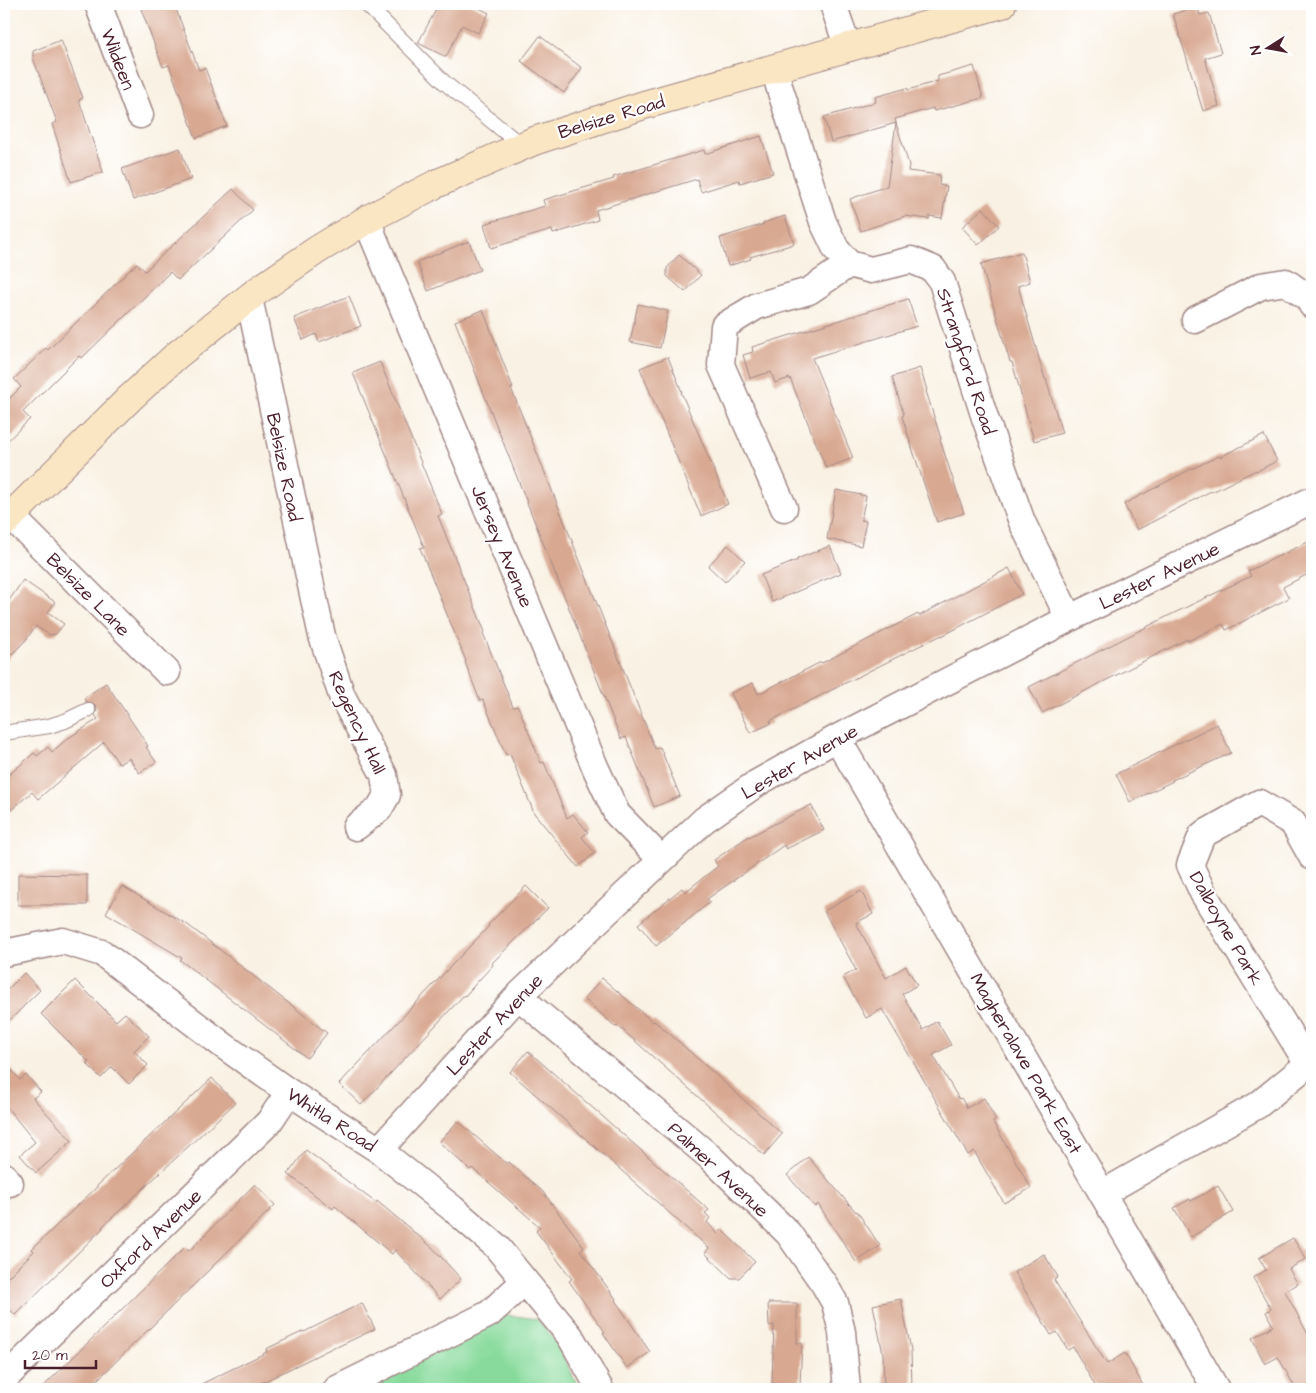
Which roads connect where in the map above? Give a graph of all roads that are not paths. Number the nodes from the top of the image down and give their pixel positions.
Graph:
1 (98, 4) edge
2 (366, 4) edge
3 (833, 4) edge
4 (1002, 4) edge
5 (848, 48) junction
6 (775, 68) junction
7 (140, 115) dead end
8 (522, 146) junction
9 (368, 219) junction
10 (850, 264) junction
11 (249, 298) junction
12 (1312, 305) edge
13 (1195, 320) dead end
14 (1312, 500) edge
15 (784, 508) dead end
16 (7, 520) edge
17 (1070, 618) junction
18 (322, 636) joint
19 (167, 672) dead end
20 (88, 710) dead end
21 (4, 733) edge
22 (837, 738) junction
23 (356, 827) dead end
24 (1312, 857) edge
25 (661, 859) junction
26 (4, 953) edge
27 (518, 996) junction
28 (1310, 1062) edge
29 (289, 1092) junction
30 (379, 1150) junction
31 (1103, 1193) junction
32 (525, 1281) junction
33 (4, 1378) edge
34 (337, 1389) edge
35 (600, 1389) edge
36 (847, 1389) edge
37 (1216, 1389) edge

1 - 7 street, Wildeen
2 - 8 lane
3 - 5 street
4 - 5 street, Belsize Road
5 - 6 street, Belsize Road
6 - 8 street, Belsize Road
6 - 10 street
8 - 9 street, Belsize Road
9 - 11 street, Belsize Road
9 - 25 street, Jersey Avenue
10 - 15 street
10 - 17 street, Strangford Road
11 - 16 street, Belsize Road
11 - 18 street, Belsize Road
12 - 13 street
14 - 17 street, Lester Avenue
16 - 19 street, Belsize Lane
17 - 22 street, Lester Avenue
18 - 23 street, Regency Hall
20 - 21 lane
22 - 25 street, Lester Avenue
22 - 31 street, Magheralave Park East
24 - 28 street, Dalboyne Park
25 - 27 street, Lester Avenue
26 - 29 street, Whitla Road
27 - 30 street, Lester Avenue
27 - 36 street, Palmer Avenue
28 - 31 street, Dalboyne Park
29 - 30 street, Whitla Road
29 - 33 street, Oxford Avenue
30 - 32 street, Whitla Road
31 - 37 street, Magheralave Park East
32 - 34 street
32 - 35 street, Whitla Road

